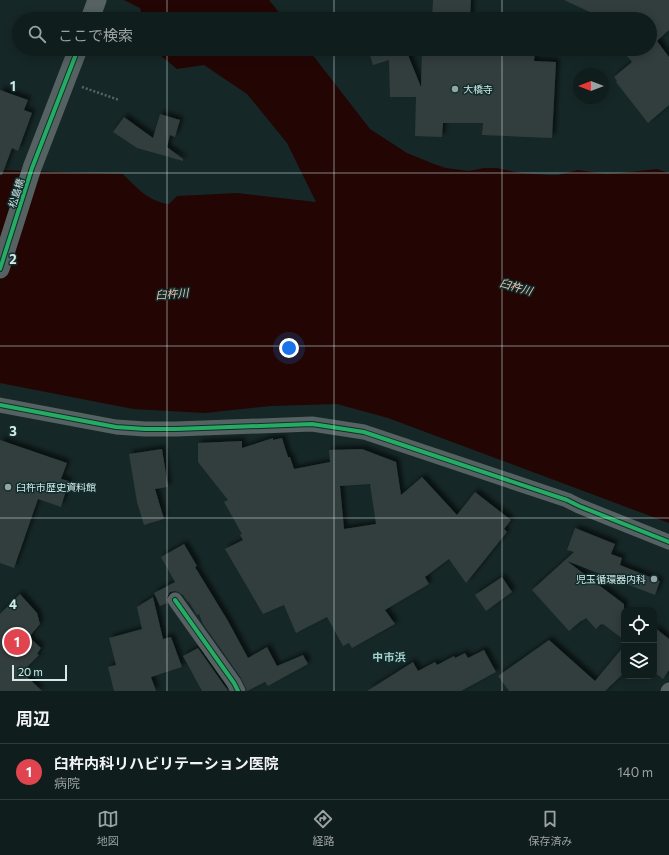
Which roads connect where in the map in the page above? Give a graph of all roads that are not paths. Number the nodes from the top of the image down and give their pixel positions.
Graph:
1 (75, 56) edge
2 (0, 269) edge
3 (0, 405) edge
4 (669, 542) edge
5 (175, 600) dead end
6 (238, 691) edge

1 - 2 street, 松島橋
3 - 4 street
5 - 6 street

